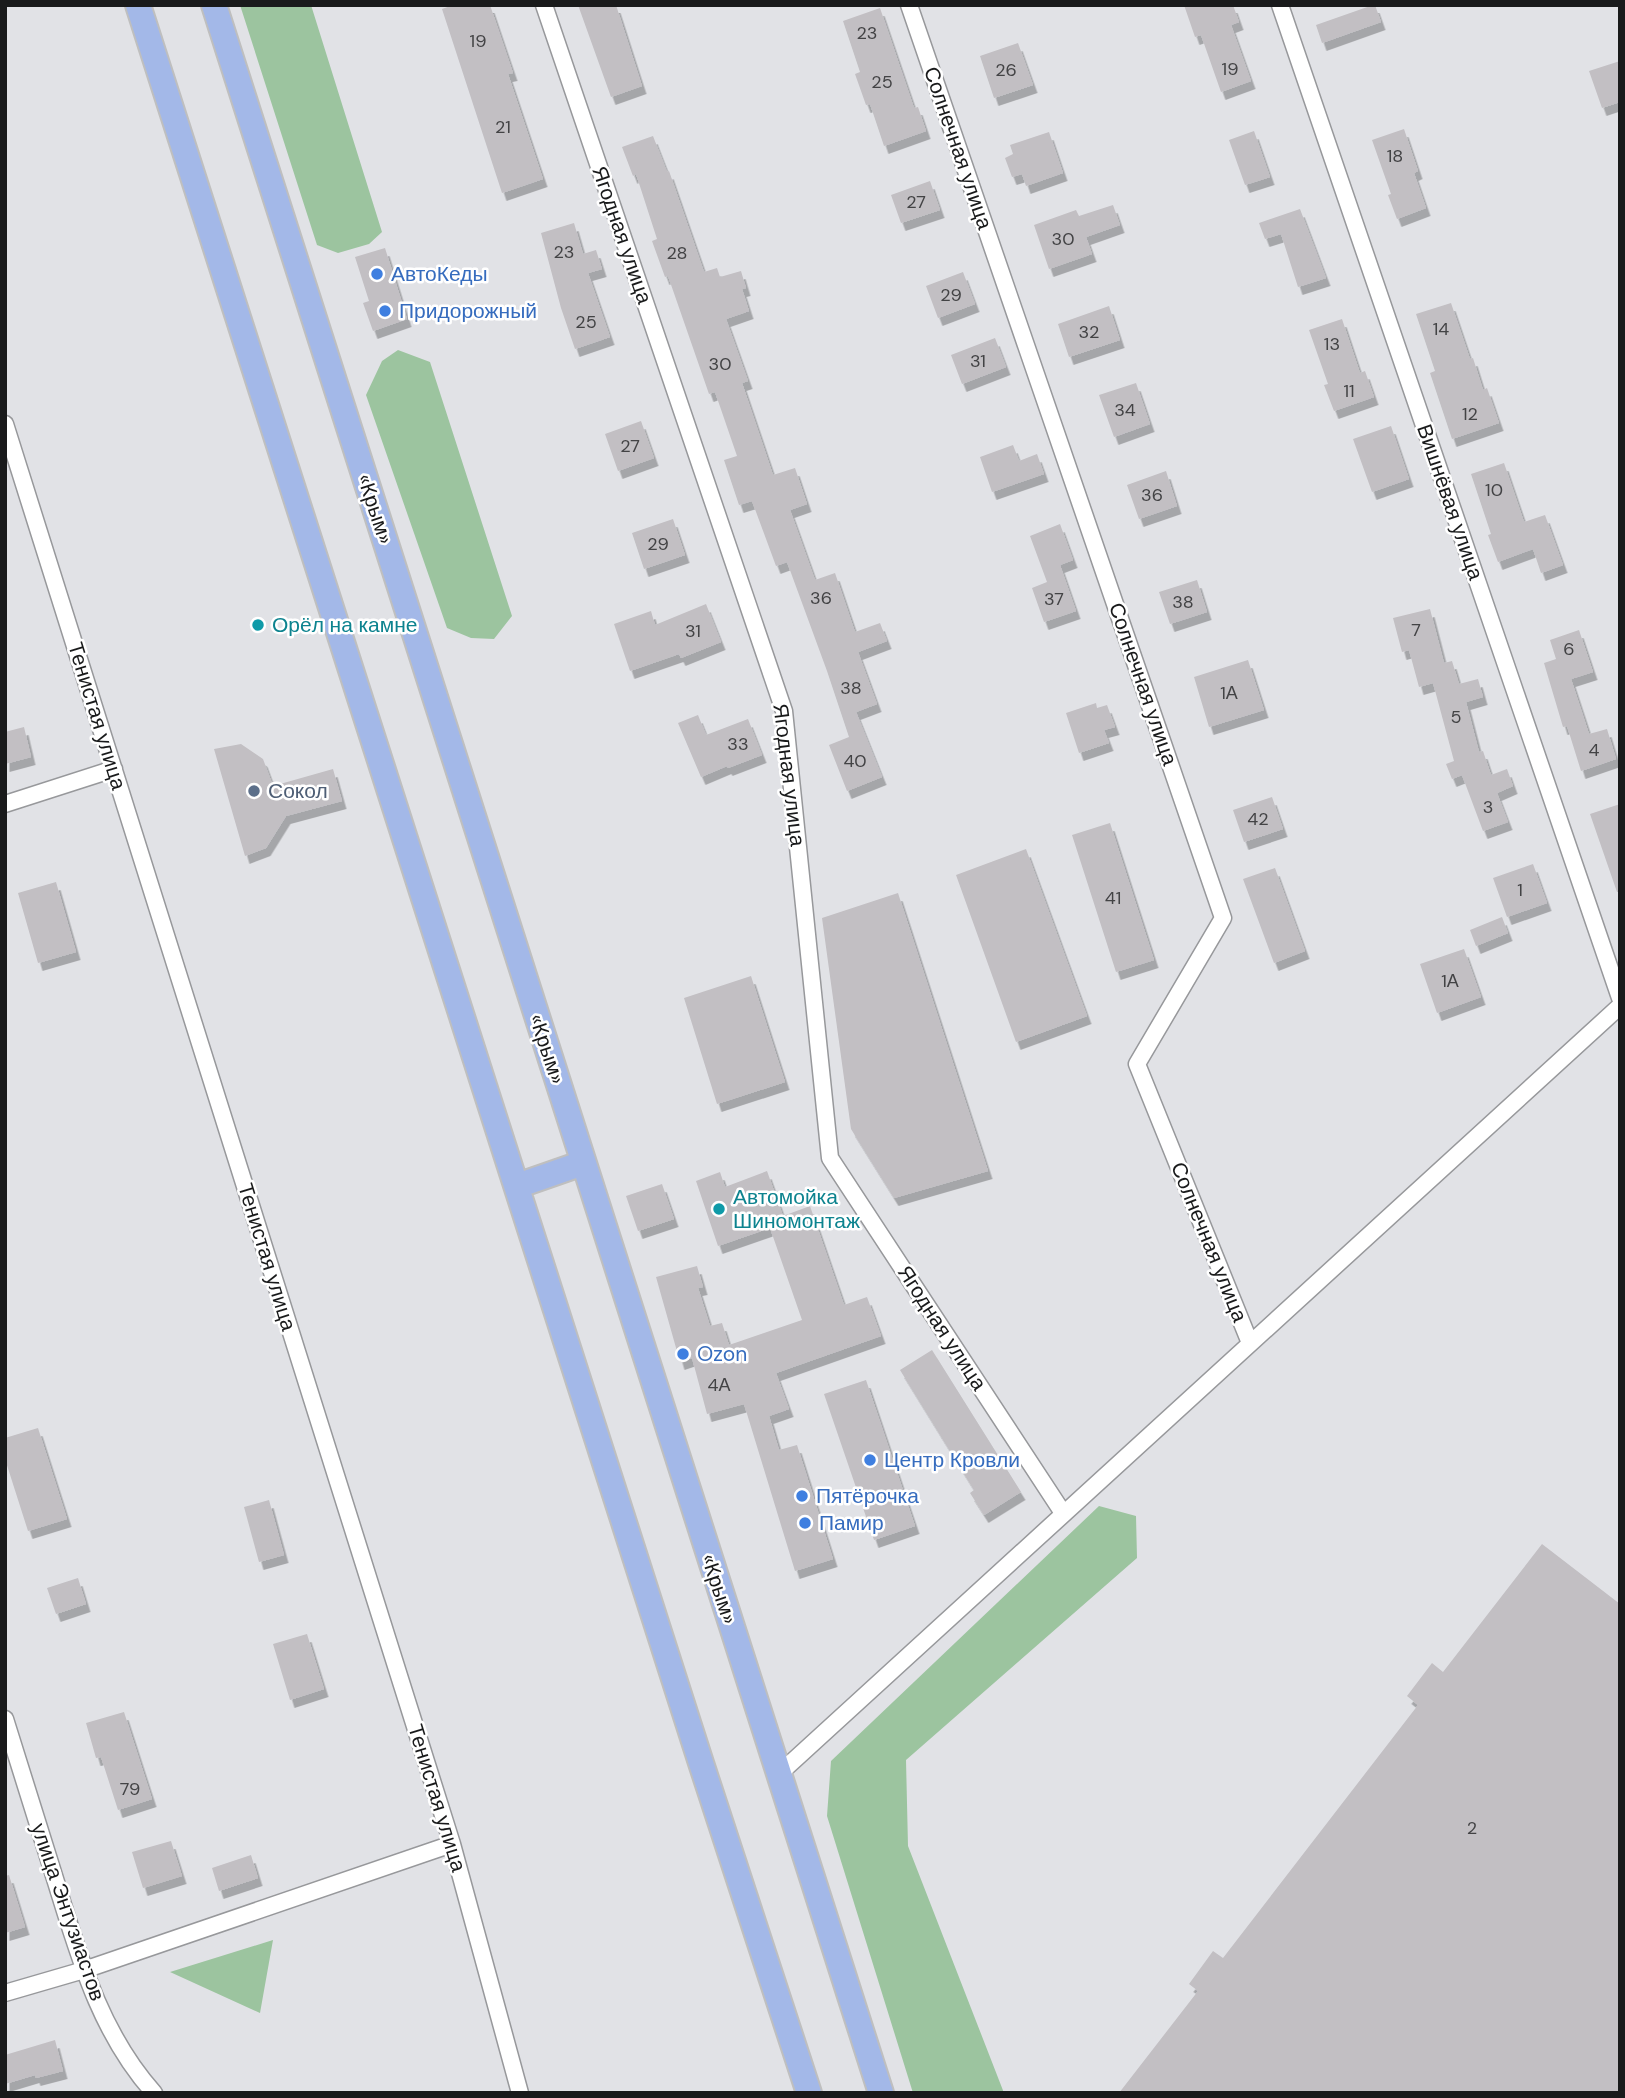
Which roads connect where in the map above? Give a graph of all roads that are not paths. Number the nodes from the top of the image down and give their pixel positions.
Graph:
1 (138, 5) edge
2 (214, 5) edge
3 (544, 5) edge
4 (909, 5) edge
5 (1280, 5) edge
6 (5, 424) edge
7 (114, 769) junction
8 (5, 804) edge
9 (1620, 998) edge
10 (1620, 1006) edge
11 (583, 1163) junction
12 (517, 1186) junction
13 (1250, 1343) junction
14 (1063, 1513) junction
15 (5, 1719) edge
16 (780, 1773) junction
17 (452, 1844) junction
18 (84, 1970) junction
19 (5, 1993) edge
20 (154, 2093) edge
21 (520, 2093) edge
22 (809, 2093) edge
23 (881, 2093) edge

1 - 12 main road
2 - 11 main road, «Крым»
3 - 14 street, Ягодная улица
4 - 13 street, Солнечная улица
5 - 9 street, Вишнёвая улица
6 - 7 street, Тенистая улица
7 - 8 street
7 - 17 street, Тенистая улица
10 - 13 street
11 - 12 main road
11 - 16 main road, «Крым»
12 - 22 main road
13 - 14 street
14 - 16 street
15 - 18 street, улица Энтузиастов
16 - 23 main road, «Крым»
17 - 18 street
17 - 21 street, Тенистая улица
18 - 19 street
18 - 20 street, улица Энтузиастов

